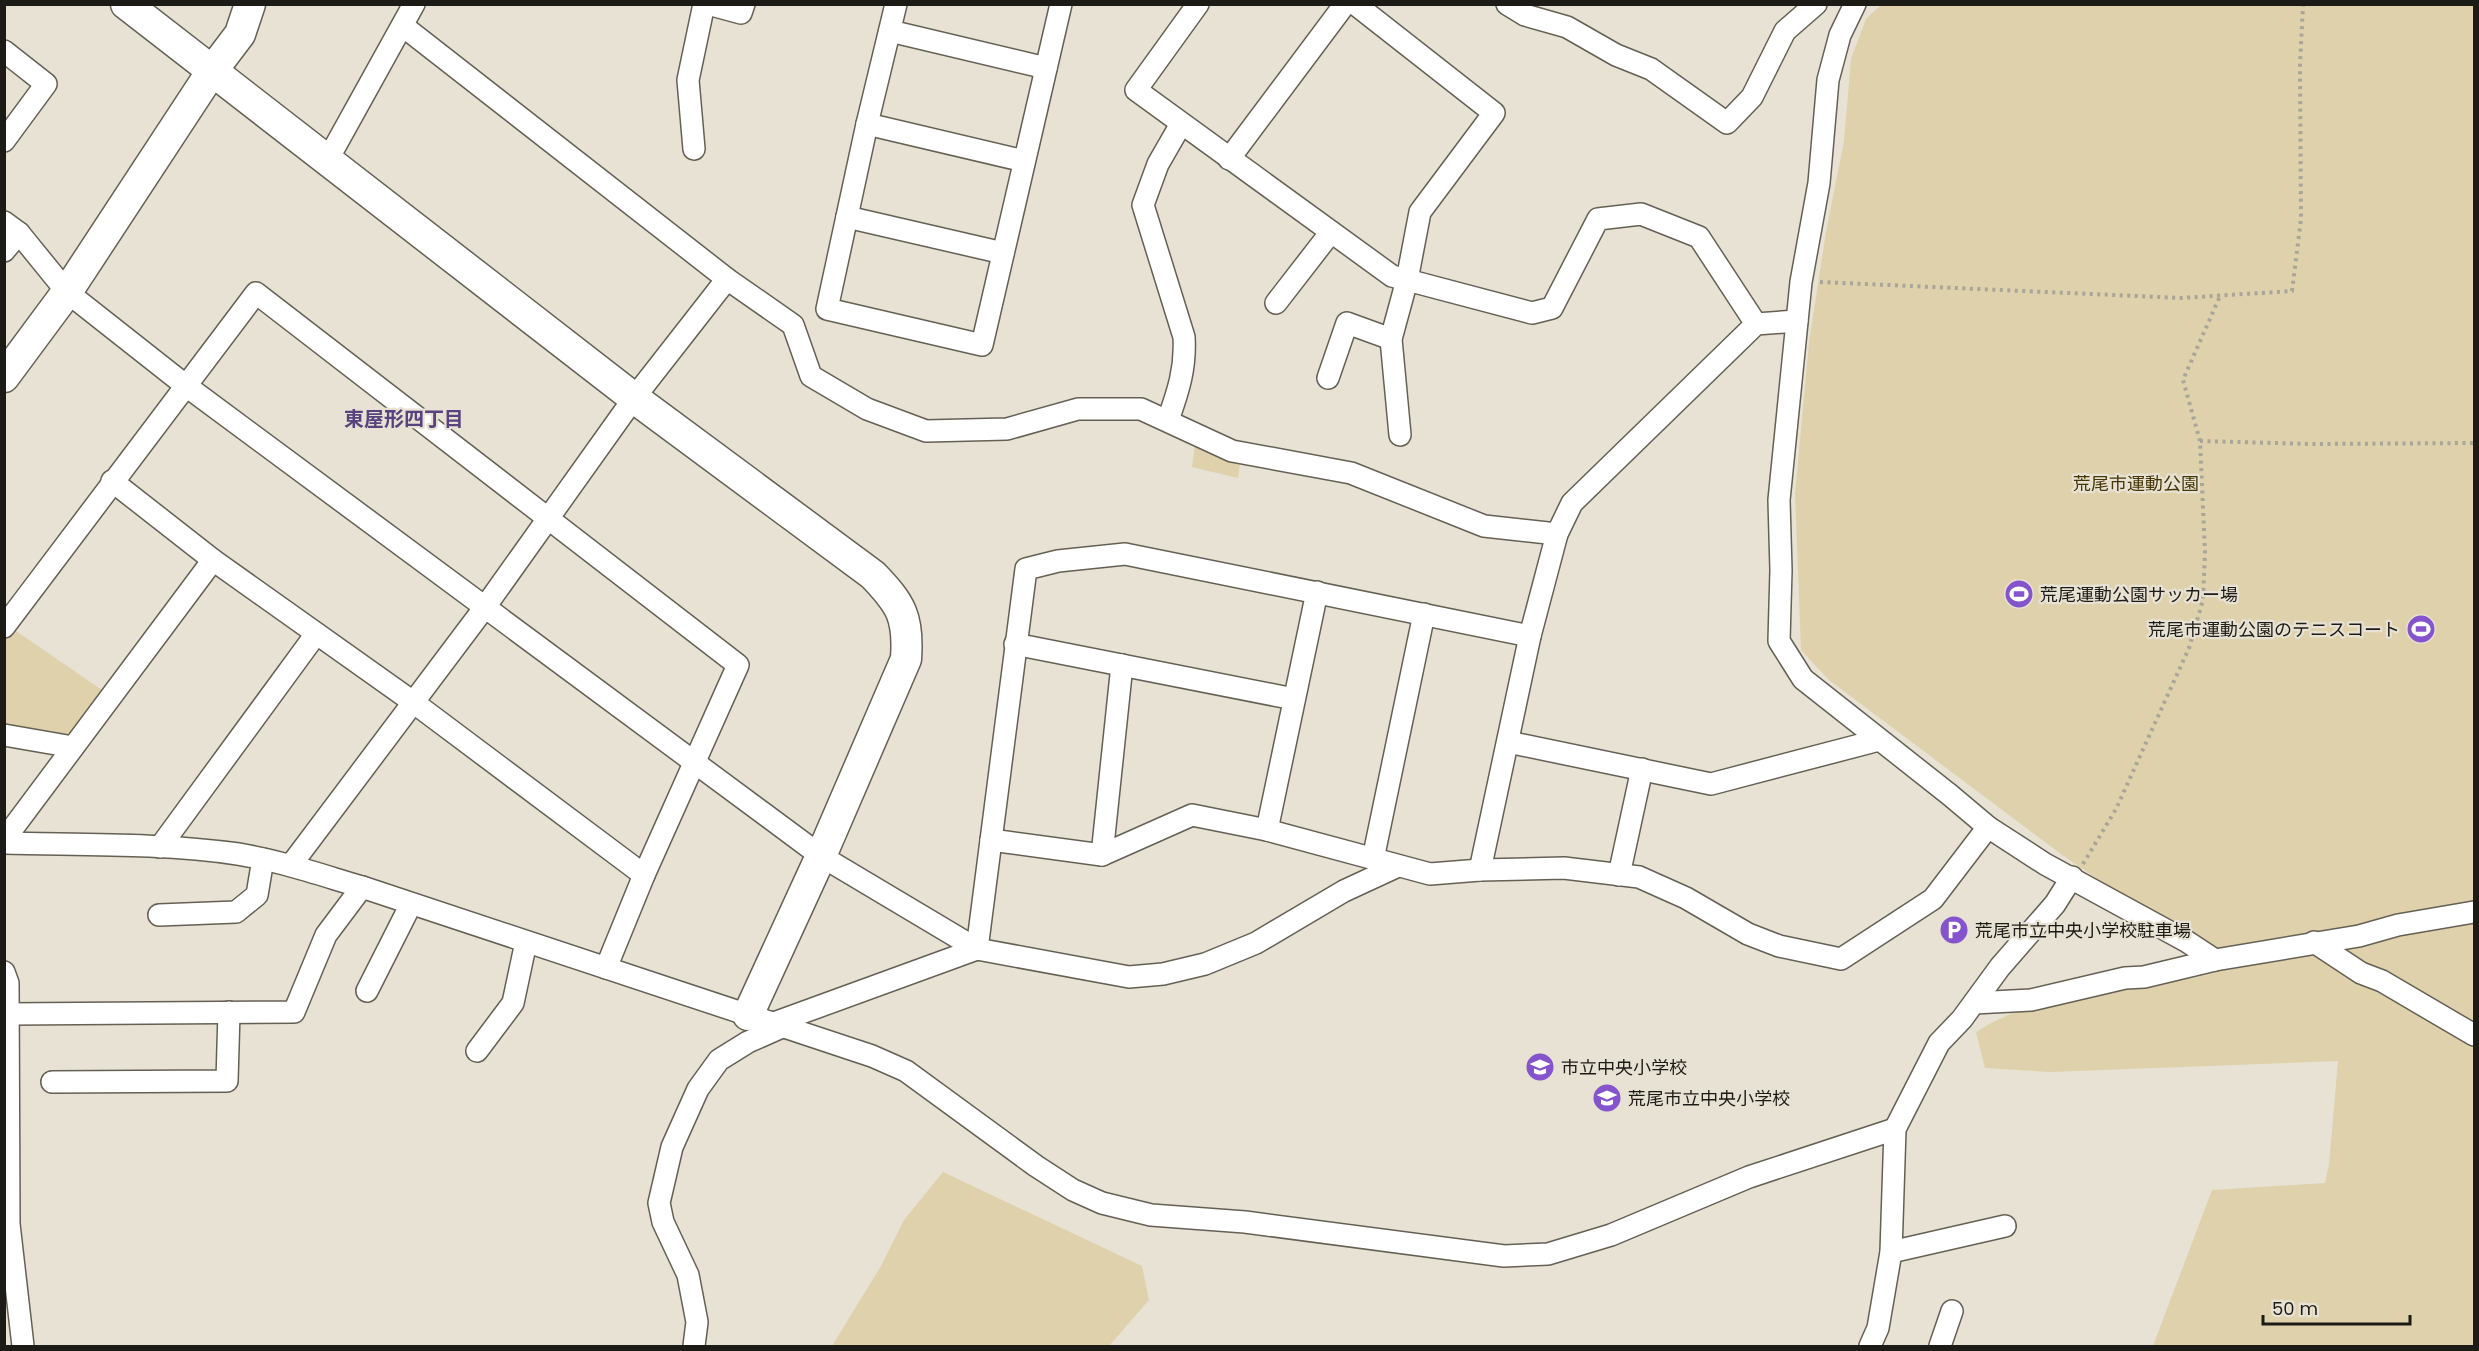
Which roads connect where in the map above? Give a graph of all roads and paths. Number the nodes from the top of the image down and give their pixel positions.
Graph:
1 (126, 4) edge
2 (250, 4) edge
3 (414, 4) edge
4 (706, 4) edge
5 (744, 4) edge
6 (896, 4) edge
7 (1061, 4) edge
8 (1345, 4) edge
9 (1355, 4) edge
10 (1507, 4) edge
11 (1816, 4) edge
12 (1855, 4) edge
13 (2303, 4) edge
14 (1192, 6) edge
15 (403, 26) junction
16 (890, 31) junction
17 (4, 51) edge
18 (1046, 68) junction
19 (212, 71) junction
20 (867, 124) junction
21 (1180, 124) junction
22 (4, 141) edge
23 (694, 149) dead end
24 (1229, 159) junction
25 (327, 161) junction
26 (1024, 161) junction
27 (847, 217) junction
28 (12, 227) edge
29 (1331, 232) junction
30 (4, 251) edge
31 (1003, 253) junction
32 (1817, 274) dead end
33 (727, 279) junction
34 (1407, 280) junction
35 (67, 292) junction
36 (2220, 296) junction
37 (1276, 303) dead end
38 (1797, 321) junction
39 (1756, 324) junction
40 (1391, 339) junction
41 (4, 377) edge
42 (1328, 378) dead end
43 (185, 385) junction
44 (634, 398) junction
45 (1168, 420) junction
46 (1400, 435) dead end
47 (2200, 441) junction
48 (2475, 443) edge
49 (112, 481) junction
50 (549, 518) junction
51 (1557, 534) junction
52 (213, 560) junction
53 (1317, 592) junction
54 (485, 607) junction
55 (1424, 614) junction
56 (4, 627) edge
57 (316, 634) junction
58 (1530, 636) junction
59 (1015, 644) junction
60 (1122, 665) junction
61 (1294, 699) junction
62 (413, 702) junction
63 (4, 735) edge
64 (1879, 740) junction
65 (1508, 742) junction
66 (73, 747) junction
67 (695, 764) junction
68 (1642, 769) junction
69 (1988, 827) junction
70 (1267, 830) junction
71 (991, 840) junction
72 (4, 841) edge
73 (160, 846) junction
74 (1101, 855) junction
75 (821, 856) junction
76 (1373, 859) junction
77 (263, 860) junction
78 (291, 865) junction
79 (1398, 866) junction
80 (1480, 870) junction
81 (644, 875) junction
82 (1619, 875) junction
83 (2072, 877) junction
84 (362, 887) junction
85 (411, 904) junction
86 (2475, 912) edge
87 (159, 915) dead end
88 (526, 942) junction
89 (2314, 942) junction
90 (977, 949) junction
91 (2215, 960) junction
92 (606, 968) junction
93 (4, 972) edge
94 (367, 991) dead end
95 (1974, 1003) junction
96 (229, 1012) junction
97 (8, 1014) junction
98 (767, 1022) junction
99 (2475, 1035) edge
100 (477, 1051) dead end
101 (52, 1082) dead end
102 (1894, 1129) junction
103 (7, 1150) edge
104 (2005, 1226) dead end
105 (1890, 1252) junction
106 (1952, 1311) dead end
107 (23, 1347) edge
108 (694, 1347) edge
109 (1870, 1347) edge
110 (1940, 1347) edge

1 - 19 street
2 - 19 street
3 - 15 street
4 - 5 street
4 - 23 street
6 - 16 street
7 - 18 street
8 - 24 street
9 - 34 street
10 - 11 street
12 - 38 street
13 - 36 path
14 - 21 street
15 - 25 street
15 - 33 street
16 - 18 street
16 - 20 street
17 - 22 street
18 - 26 street
19 - 25 street
19 - 35 street
20 - 26 street
20 - 27 street
21 - 24 street
21 - 45 street
24 - 29 street
25 - 44 street
26 - 31 street
27 - 31 street
27 - 31 street
28 - 30 street
28 - 35 street
29 - 34 street
29 - 37 street
32 - 36 path
33 - 44 street
33 - 45 street
34 - 39 street
34 - 40 street
35 - 41 street
35 - 43 street
36 - 47 path
38 - 39 street
38 - 64 street
39 - 51 street
40 - 42 street
40 - 46 street
43 - 49 street
43 - 50 street
43 - 54 street
44 - 50 street
44 - 75 street
45 - 51 street
47 - 48 path
47 - 83 path
49 - 52 street
49 - 56 street
50 - 54 street
50 - 67 street
51 - 58 street
52 - 57 street
52 - 66 street
53 - 55 street
53 - 59 street
53 - 61 street
54 - 62 street
54 - 67 street
55 - 58 street
55 - 76 street
57 - 62 street
57 - 73 street
58 - 65 street
59 - 60 street
59 - 71 street
60 - 61 street
60 - 74 street
61 - 70 street
62 - 78 street
62 - 81 street
63 - 66 street
64 - 68 street
64 - 69 street
65 - 68 street
65 - 80 street
66 - 72 street
67 - 75 street
67 - 81 street
68 - 82 street
69 - 82 street
69 - 83 street
70 - 74 street
70 - 76 street
71 - 74 street
71 - 90 street
72 - 73 street
73 - 77 street
75 - 90 street
75 - 98 street
76 - 79 street
77 - 78 street
77 - 87 street
78 - 84 street
79 - 80 street
79 - 90 street
80 - 82 street
81 - 92 street
83 - 91 street
83 - 95 street
84 - 85 street
84 - 96 street
85 - 88 street
85 - 94 street
86 - 89 street
88 - 92 street
88 - 100 street
89 - 91 street
89 - 99 street
90 - 98 street
91 - 95 street
92 - 98 street
93 - 97 street
95 - 102 street
96 - 97 street
96 - 101 street
97 - 103 street
98 - 102 street
98 - 108 street
102 - 105 street
103 - 107 street
104 - 105 street
105 - 109 street
106 - 110 street

